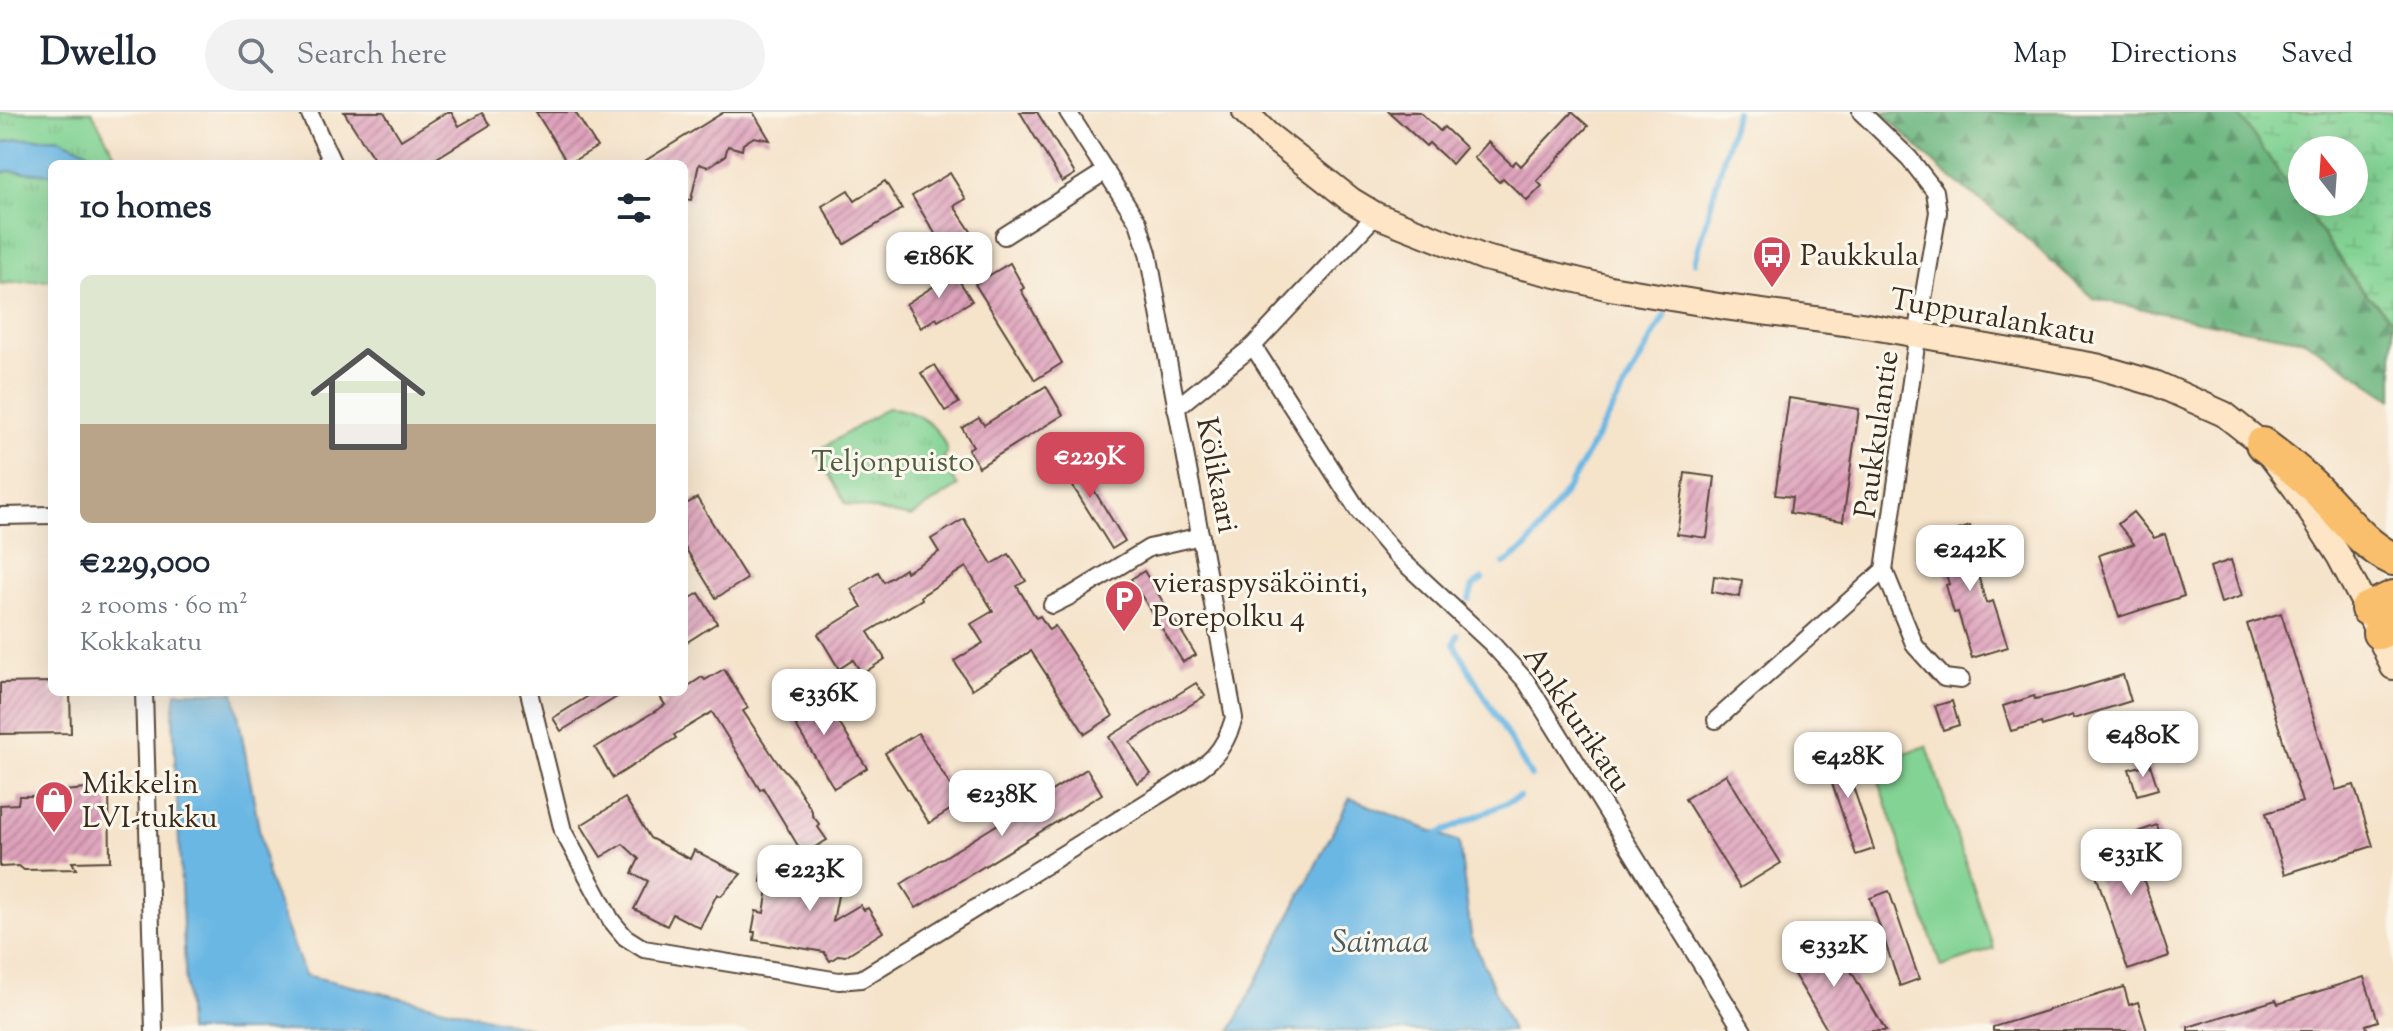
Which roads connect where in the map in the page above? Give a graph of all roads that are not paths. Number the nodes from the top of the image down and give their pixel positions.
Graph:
1 (309, 112) edge
2 (1068, 112) edge
3 (1245, 112) edge
4 (1861, 112) edge
5 (331, 160) edge
6 (1106, 171) junction
7 (1376, 215) junction
8 (1004, 236) dead end
9 (1918, 335) junction
10 (1253, 346) junction
11 (1176, 408) junction
12 (2262, 444) junction
13 (48, 515) edge
14 (0, 516) edge
15 (1201, 536) junction
16 (2393, 559) edge
17 (1884, 570) junction
18 (1052, 605) dead end
19 (2383, 616) edge
20 (2393, 667) edge
21 (1961, 680) dead end
22 (144, 696) edge
23 (530, 696) edge
24 (1716, 720) dead end
25 (154, 1031) edge
26 (1743, 1031) edge

1 - 5 street
2 - 6 street, Kölikaari
3 - 7 street, Tuppuralankatu
4 - 9 street, Paukkulantie
6 - 8 street
6 - 11 street, Kölikaari
7 - 9 street, Tuppuralankatu
7 - 10 street
9 - 12 street, Tuppuralankatu
9 - 17 street, Paukkulantie
10 - 11 street
10 - 26 street, Ankkurikatu
11 - 15 street, Kölikaari
12 - 16 highway
12 - 19 street, Tuppuralankatu
13 - 14 street
15 - 18 street
15 - 23 street, Kölikaari
17 - 21 street
17 - 24 street
19 - 20 street, Tuppuralankatu
22 - 25 street

